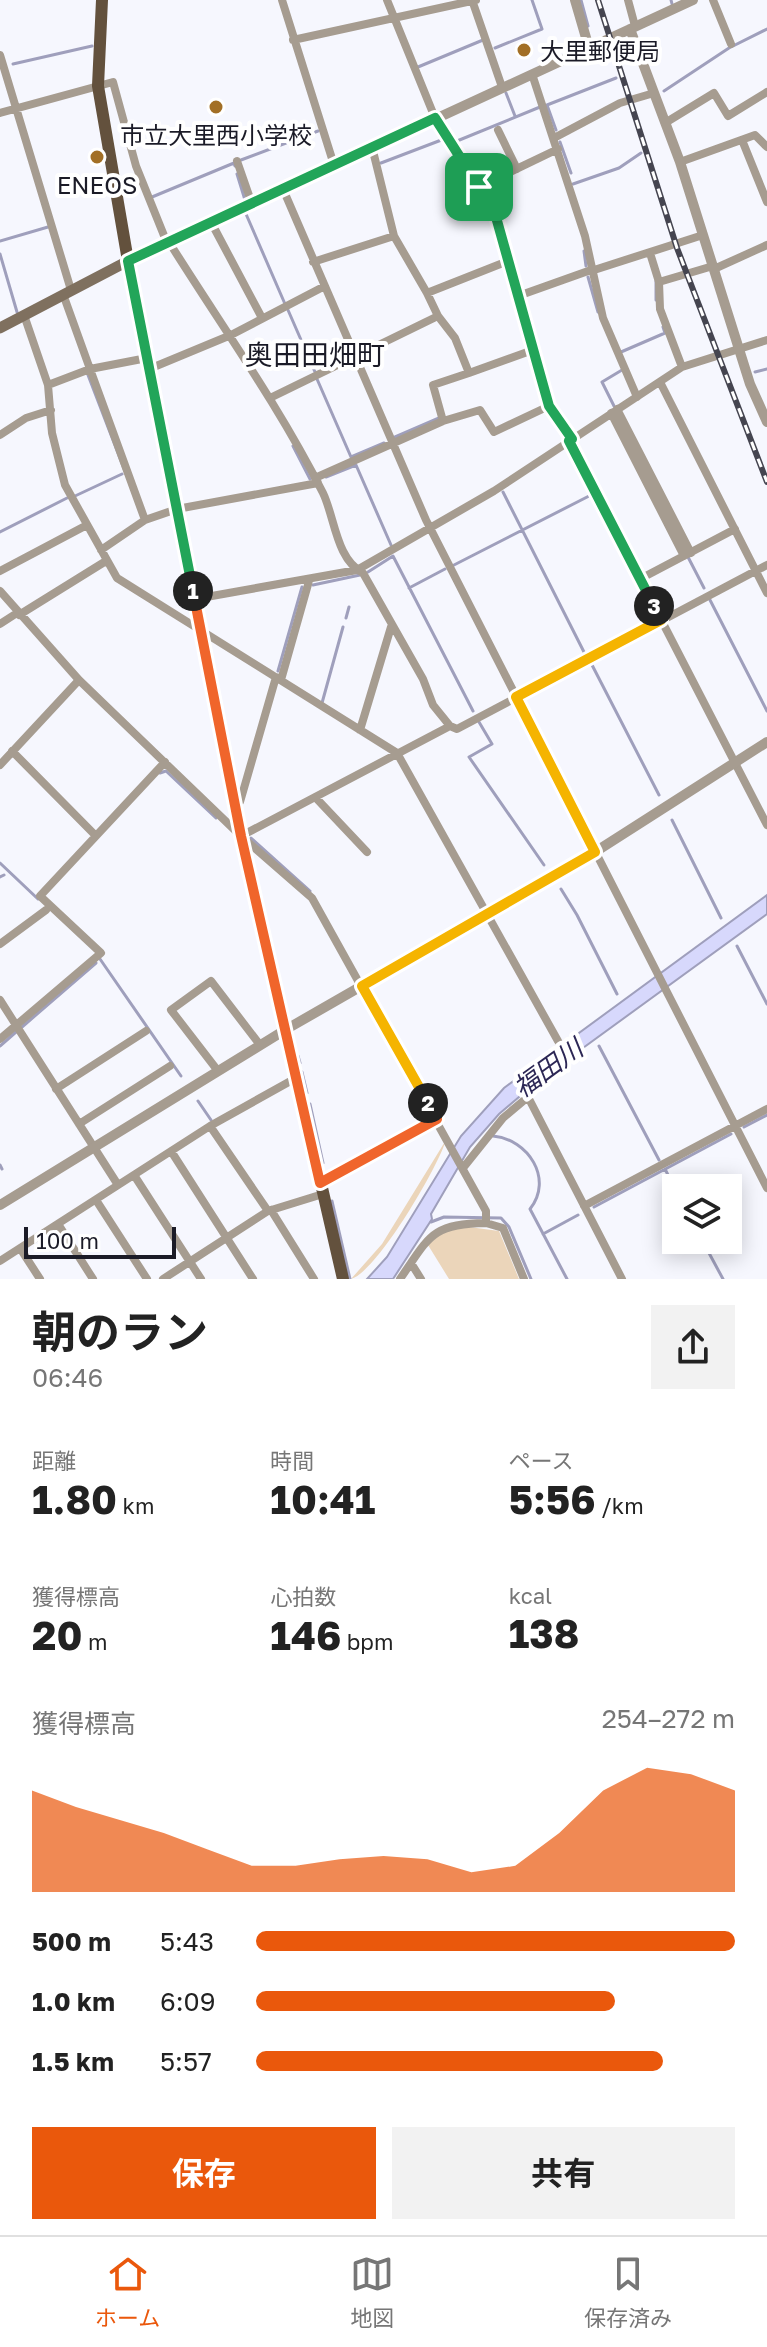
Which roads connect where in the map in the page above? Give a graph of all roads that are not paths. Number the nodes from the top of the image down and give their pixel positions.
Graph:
1 (102, 0) edge
2 (282, 0) edge
3 (387, 0) edge
4 (474, 0) edge
5 (575, 0) edge
6 (628, 0) edge
7 (693, 0) edge
8 (713, 0) edge
9 (393, 18) junction
10 (632, 28) junction
11 (293, 40) junction
12 (731, 44) dead end
13 (589, 48) junction
14 (0, 55) edge
15 (532, 74) junction
16 (98, 86) junction
17 (502, 87) junction
18 (767, 92) edge
19 (654, 93) junction
20 (16, 109) junction
21 (0, 113) edge
22 (435, 118) junction
23 (665, 123) junction
24 (498, 130) dead end
25 (554, 138) junction
26 (742, 140) junction
27 (372, 147) junction
28 (767, 147) edge
29 (558, 149) junction
30 (237, 161) dead end
31 (680, 162) junction
32 (334, 165) junction
33 (517, 169) junction
34 (479, 187) junction
35 (283, 189) junction
36 (767, 202) edge
37 (252, 204) junction
38 (211, 222) junction
39 (703, 235) junction
40 (394, 236) junction
41 (168, 242) junction
42 (767, 245) edge
43 (650, 253) junction
44 (128, 261) junction
45 (508, 261) junction
46 (313, 262) junction
47 (714, 267) junction
48 (591, 270) junction
49 (659, 282) junction
50 (323, 287) junction
51 (67, 292) junction
52 (427, 293) junction
53 (518, 296) junction
54 (24, 315) junction
55 (438, 316) junction
56 (262, 318) junction
57 (0, 328) edge
58 (231, 335) junction
59 (767, 340) edge
60 (738, 349) junction
61 (533, 350) junction
62 (355, 359) junction
63 (148, 364) junction
64 (682, 367) junction
65 (90, 369) junction
66 (469, 373) junction
67 (660, 382) junction
68 (48, 385) junction
69 (637, 397) junction
70 (270, 398) junction
71 (549, 406) junction
72 (51, 410) junction
73 (614, 411) junction
74 (443, 421) junction
75 (767, 422) edge
76 (0, 435) edge
77 (570, 440) junction
78 (392, 445) junction
79 (316, 481) junction
80 (177, 509) junction
81 (145, 520) junction
82 (87, 525) junction
83 (430, 529) junction
84 (735, 529) junction
85 (101, 550) junction
86 (687, 554) junction
87 (106, 561) junction
88 (767, 565) edge
89 (357, 570) junction
90 (0, 571) edge
91 (756, 571) junction
92 (640, 579) junction
93 (309, 581) junction
94 (0, 591) edge
95 (767, 593) edge
96 (195, 599) junction
97 (18, 614) junction
98 (661, 620) junction
99 (0, 624) edge
100 (391, 627) junction
101 (201, 631) junction
102 (278, 679) junction
103 (79, 680) junction
104 (516, 697) junction
105 (450, 726) junction
106 (360, 730) junction
107 (767, 742) edge
108 (12, 751) junction
109 (398, 756) junction
110 (165, 762) junction
111 (734, 762) junction
112 (0, 765) edge
113 (316, 798) junction
114 (234, 803) junction
115 (767, 825) edge
116 (96, 836) junction
117 (241, 836) junction
118 (367, 852) dead end
119 (595, 852) junction
120 (46, 910) dead end
121 (487, 914) junction
122 (0, 944) edge
123 (362, 986) junction
124 (0, 1000) edge
125 (16, 1026) junction
126 (285, 1030) junction
127 (146, 1031) dead end
128 (0, 1039) edge
129 (558, 1041) dead end
130 (260, 1045) junction
131 (170, 1066) dead end
132 (218, 1071) junction
133 (296, 1078) junction
134 (56, 1089) junction
135 (767, 1109) edge
136 (437, 1119) junction
137 (79, 1124) junction
138 (210, 1126) junction
139 (735, 1126) junction
140 (94, 1147) junction
141 (171, 1151) junction
142 (462, 1167) junction
143 (134, 1175) junction
144 (118, 1185) junction
145 (322, 1188) junction
146 (767, 1188) edge
147 (96, 1200) junction
148 (0, 1205) edge
149 (584, 1206) junction
150 (269, 1211) junction
151 (486, 1218) junction
152 (58, 1224) junction
153 (227, 1238) junction
154 (20, 1248) junction
155 (0, 1261) edge
156 (190, 1262) junction
157 (411, 1263) junction
158 (40, 1279) edge
159 (93, 1279) edge
160 (147, 1279) edge
161 (163, 1279) edge
162 (201, 1279) edge
163 (253, 1279) edge
164 (314, 1279) edge
165 (343, 1279) edge
166 (400, 1279) edge
167 (421, 1279) edge
168 (524, 1279) edge
169 (622, 1279) edge

1 - 16 main road
2 - 11 street
3 - 9 street
4 - 9 street
4 - 17 street
5 - 13 street
6 - 10 street
7 - 10 street
8 - 12 street
9 - 11 street
9 - 22 street
10 - 13 street
10 - 19 street
11 - 32 street
13 - 15 street
14 - 20 street
15 - 17 street
15 - 25 street
16 - 20 street
16 - 41 street
16 - 44 main road
17 - 22 street
18 - 23 street
19 - 23 street
19 - 25 street
20 - 21 street
20 - 51 street
22 - 27 street
22 - 34 street
23 - 31 street
24 - 33 street
25 - 29 street
26 - 28 street
26 - 31 street
26 - 36 street
27 - 32 street
27 - 40 street
29 - 33 street
29 - 48 street
30 - 37 street
31 - 39 street
32 - 35 street
33 - 34 street
34 - 45 street
35 - 37 street
35 - 46 street
37 - 38 street
38 - 41 street
38 - 56 street
39 - 43 street
39 - 47 street
40 - 46 street
40 - 52 street
41 - 44 street
41 - 58 street
42 - 47 street
43 - 48 street
43 - 49 street
44 - 51 main road
44 - 63 main road
45 - 52 street
45 - 53 street
46 - 50 street
47 - 49 street
47 - 60 street
48 - 53 street
48 - 69 street
49 - 64 street
50 - 56 street
50 - 62 street
51 - 54 main road
51 - 65 street
52 - 55 street
53 - 61 street
54 - 57 main road
54 - 68 street
55 - 62 street
55 - 66 street
56 - 58 street
58 - 63 street
58 - 70 street
59 - 60 street
60 - 64 street
60 - 75 street
61 - 66 street
61 - 71 street
62 - 70 street
62 - 78 street
63 - 65 street
63 - 80 main road
64 - 67 street
65 - 68 street
65 - 81 street
66 - 74 street
67 - 69 street
67 - 84 street
68 - 72 street
69 - 73 street
70 - 79 street
71 - 74 street
71 - 77 street
72 - 76 street
72 - 82 street
73 - 77 street
73 - 86 street
74 - 78 street
77 - 83 street
77 - 92 street
78 - 79 street
78 - 83 street
79 - 80 street
79 - 89 street
80 - 81 street
80 - 96 main road
81 - 85 street
82 - 85 street
82 - 90 street
83 - 89 street
83 - 104 street
84 - 86 street
84 - 91 street
85 - 87 street
86 - 92 street
87 - 97 street
87 - 101 street
88 - 91 street
89 - 93 street
89 - 100 street
91 - 95 street
91 - 98 street
92 - 98 street
93 - 96 street
93 - 102 street
94 - 97 street
96 - 101 main road
97 - 99 street
97 - 103 street
98 - 104 street
98 - 111 street
100 - 105 street
100 - 106 street
101 - 102 street
101 - 114 main road
102 - 106 street
102 - 114 street
103 - 108 street
103 - 110 street
104 - 105 street
104 - 119 street
105 - 109 street
106 - 109 street
107 - 111 street
108 - 112 street
108 - 116 street
109 - 113 street
109 - 121 street
110 - 116 street
110 - 117 street
111 - 115 street
111 - 119 street
113 - 117 street
113 - 118 street
114 - 117 main road
116 - 125 street
117 - 123 street
117 - 126 main road
119 - 121 street
119 - 139 street
120 - 122 street
121 - 123 street
121 - 129 street
123 - 126 street
123 - 136 street
124 - 125 street
125 - 128 street
125 - 134 street
126 - 130 street
126 - 133 main road
127 - 134 street
130 - 132 street
130 - 132 street
131 - 137 street
132 - 140 street
133 - 138 street
133 - 145 main road
134 - 137 street
135 - 139 street
136 - 142 street
136 - 145 street
137 - 140 street
138 - 141 street
138 - 150 street
139 - 146 street
139 - 149 street
140 - 144 street
140 - 148 street
141 - 143 street
141 - 153 street
142 - 149 street
142 - 151 street
143 - 144 street
143 - 156 street
144 - 147 street
145 - 150 street
145 - 165 main road
147 - 152 street
147 - 160 street
149 - 169 street
150 - 153 street
150 - 164 street
151 - 157 street
151 - 168 street
152 - 154 street
152 - 159 street
153 - 156 street
153 - 163 street
154 - 155 street
154 - 158 street
156 - 161 street
156 - 162 street
157 - 166 street
157 - 167 street

